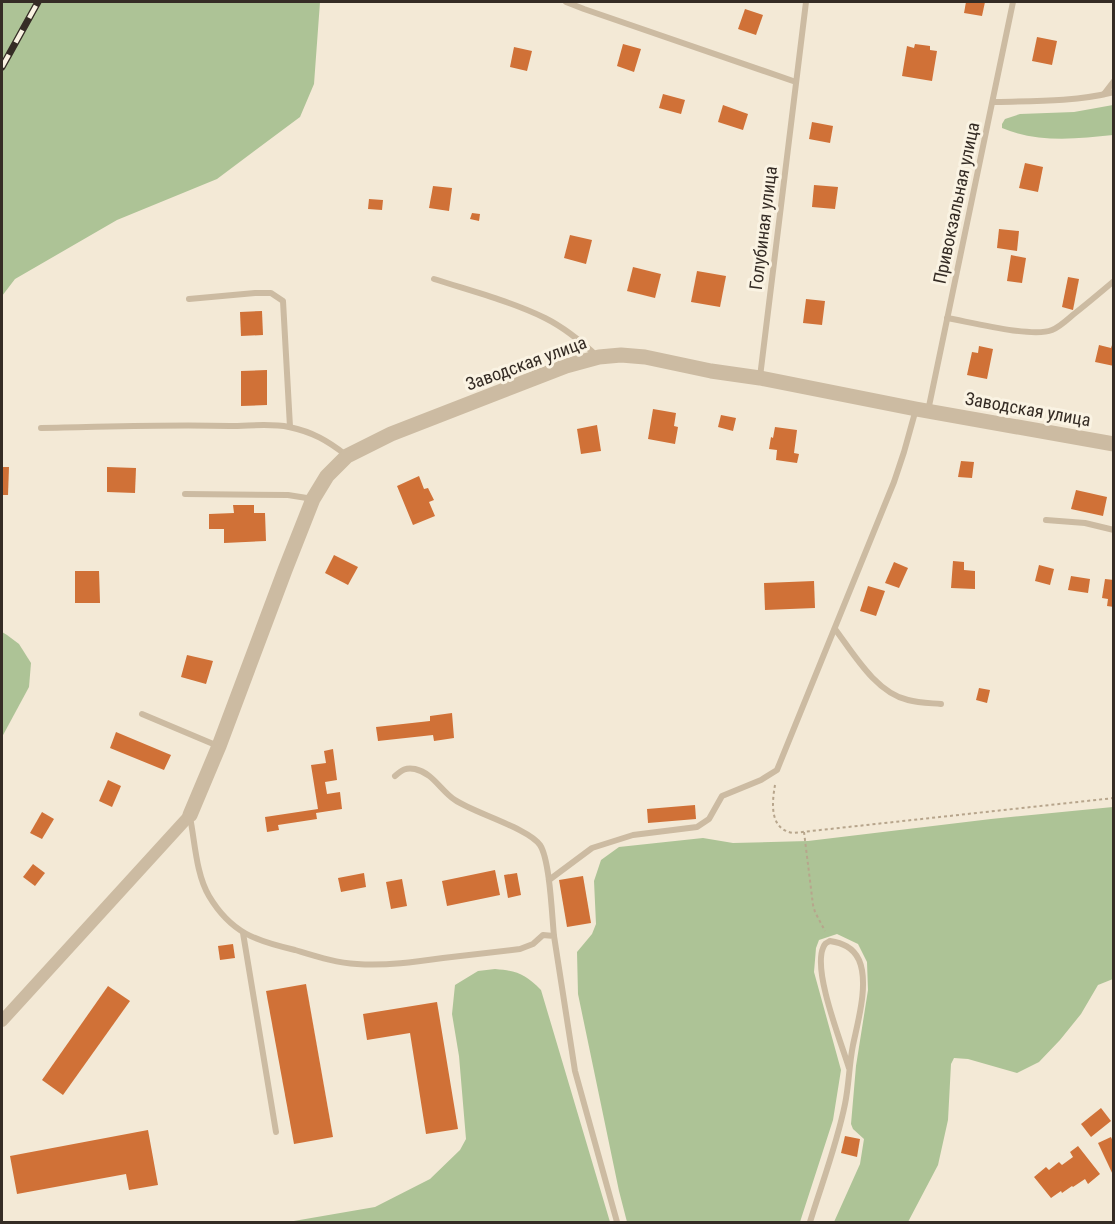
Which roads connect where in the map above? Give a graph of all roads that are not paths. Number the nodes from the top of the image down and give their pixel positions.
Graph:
1 (566, 2) edge
2 (806, 2) edge
3 (1013, 2) edge
4 (1113, 81) edge
5 (796, 82) junction
6 (1113, 92) edge
7 (1103, 95) junction
8 (993, 102) junction
9 (434, 279) dead end
10 (1113, 281) edge
11 (189, 299) dead end
12 (947, 318) junction
13 (599, 357) junction
14 (760, 378) junction
15 (922, 411) junction
16 (41, 428) dead end
17 (290, 428) junction
18 (1113, 444) edge
19 (347, 456) junction
20 (185, 494) dead end
21 (313, 499) junction
22 (1046, 520) dead end
23 (1113, 530) edge
24 (835, 629) junction
25 (941, 704) dead end
26 (142, 714) dead end
27 (219, 746) junction
28 (395, 776) dead end
29 (190, 815) junction
30 (549, 880) junction
31 (243, 933) junction
32 (554, 936) junction
33 (2, 1021) edge
34 (849, 1068) junction
35 (276, 1132) dead end
36 (616, 1222) edge
37 (810, 1222) edge

1 - 5 lane
2 - 5 lane, Голубиная улица
3 - 8 lane, Привокзальная улица
4 - 7 lane
5 - 14 lane, Голубиная улица
6 - 7 lane
7 - 8 lane
8 - 12 lane, Привокзальная улица
9 - 13 lane
10 - 12 lane
11 - 17 lane
12 - 15 lane, Привокзальная улица
13 - 14 street, Заводская улица
13 - 19 street, Заводская улица
14 - 15 street, Заводская улица
15 - 18 street, Заводская улица
15 - 24 lane, Привокзальная улица
16 - 17 lane
17 - 19 lane
19 - 21 street, Заводская улица
20 - 21 lane
21 - 27 street, Заводская улица
22 - 23 lane
24 - 25 lane
24 - 30 lane, Привокзальная улица
26 - 27 lane
27 - 29 street, Заводская улица
28 - 30 lane
29 - 31 lane
29 - 33 street
30 - 32 lane
31 - 32 lane
31 - 35 lane
32 - 36 lane
34 - 34 lane
34 - 37 lane

